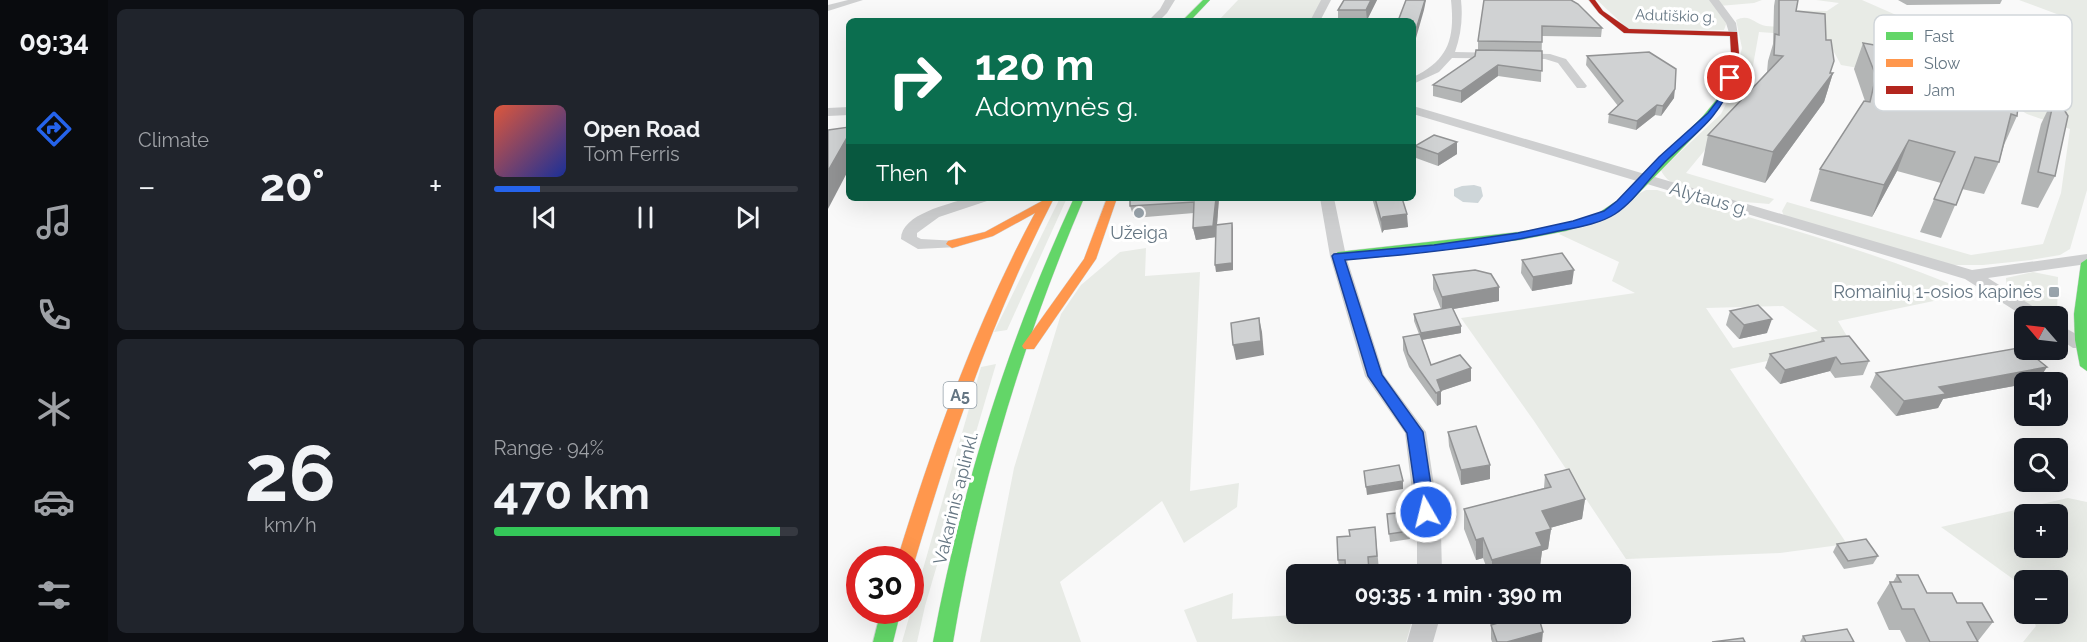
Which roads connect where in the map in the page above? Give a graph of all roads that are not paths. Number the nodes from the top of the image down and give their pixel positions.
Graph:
1 (858, 0) edge
2 (1170, 0) edge
3 (1326, 0) edge
4 (1456, 0) edge
5 (1592, 0) edge
6 (1714, 0) edge
7 (1213, 7) edge
8 (828, 8) edge
9 (1156, 18) edge
10 (1192, 18) edge
11 (1317, 18) edge
12 (1734, 34) junction
13 (1448, 55) junction
14 (1416, 79) edge
15 (1581, 86) dead end
16 (846, 111) edge
17 (1416, 111) edge
18 (828, 112) edge
19 (1644, 180) junction
20 (973, 201) edge
21 (1046, 201) edge
22 (1047, 201) edge
23 (1078, 201) edge
24 (1111, 201) edge
25 (1328, 201) edge
26 (952, 244) junction
27 (983, 252) dead end
28 (1338, 256) junction
29 (2087, 261) edge
30 (997, 268) dead end
31 (1971, 275) junction
32 (1005, 283) junction
33 (2020, 306) edge
34 (2068, 336) edge
35 (2080, 344) junction
36 (2087, 366) edge
37 (1008, 377) junction
38 (911, 546) edge
39 (1430, 564) edge
40 (888, 624) edge
41 (1425, 624) edge
42 (883, 642) edge
43 (943, 642) edge
44 (1420, 642) edge

1 - 8 street
2 - 9 street
3 - 11 street
4 - 13 street
5 - 12 main road, Adutiškio g.
6 - 12 street
7 - 10 main road
12 - 19 main road, Adutiškio g.
13 - 14 street
13 - 15 street
16 - 18 street
17 - 19 street, Alytaus g.
19 - 28 main road, Adutiškio g.
19 - 31 street, Alytaus g.
20 - 26 street
21 - 26 main road
22 - 32 main road, Vakarinis aplinkl. / A5
23 - 37 main road, Vakarinis aplinkl. / A5
24 - 37 main road
25 - 28 street
26 - 27 main road
28 - 39 street
29 - 31 street, Alytaus g.
29 - 35 main road
30 - 32 main road
31 - 33 street, Alytaus g.
32 - 38 main road, Vakarinis aplinkl. / A5
34 - 35 street
35 - 36 main road
37 - 43 main road, Vakarinis aplinkl. / A5
40 - 42 main road
41 - 44 street

